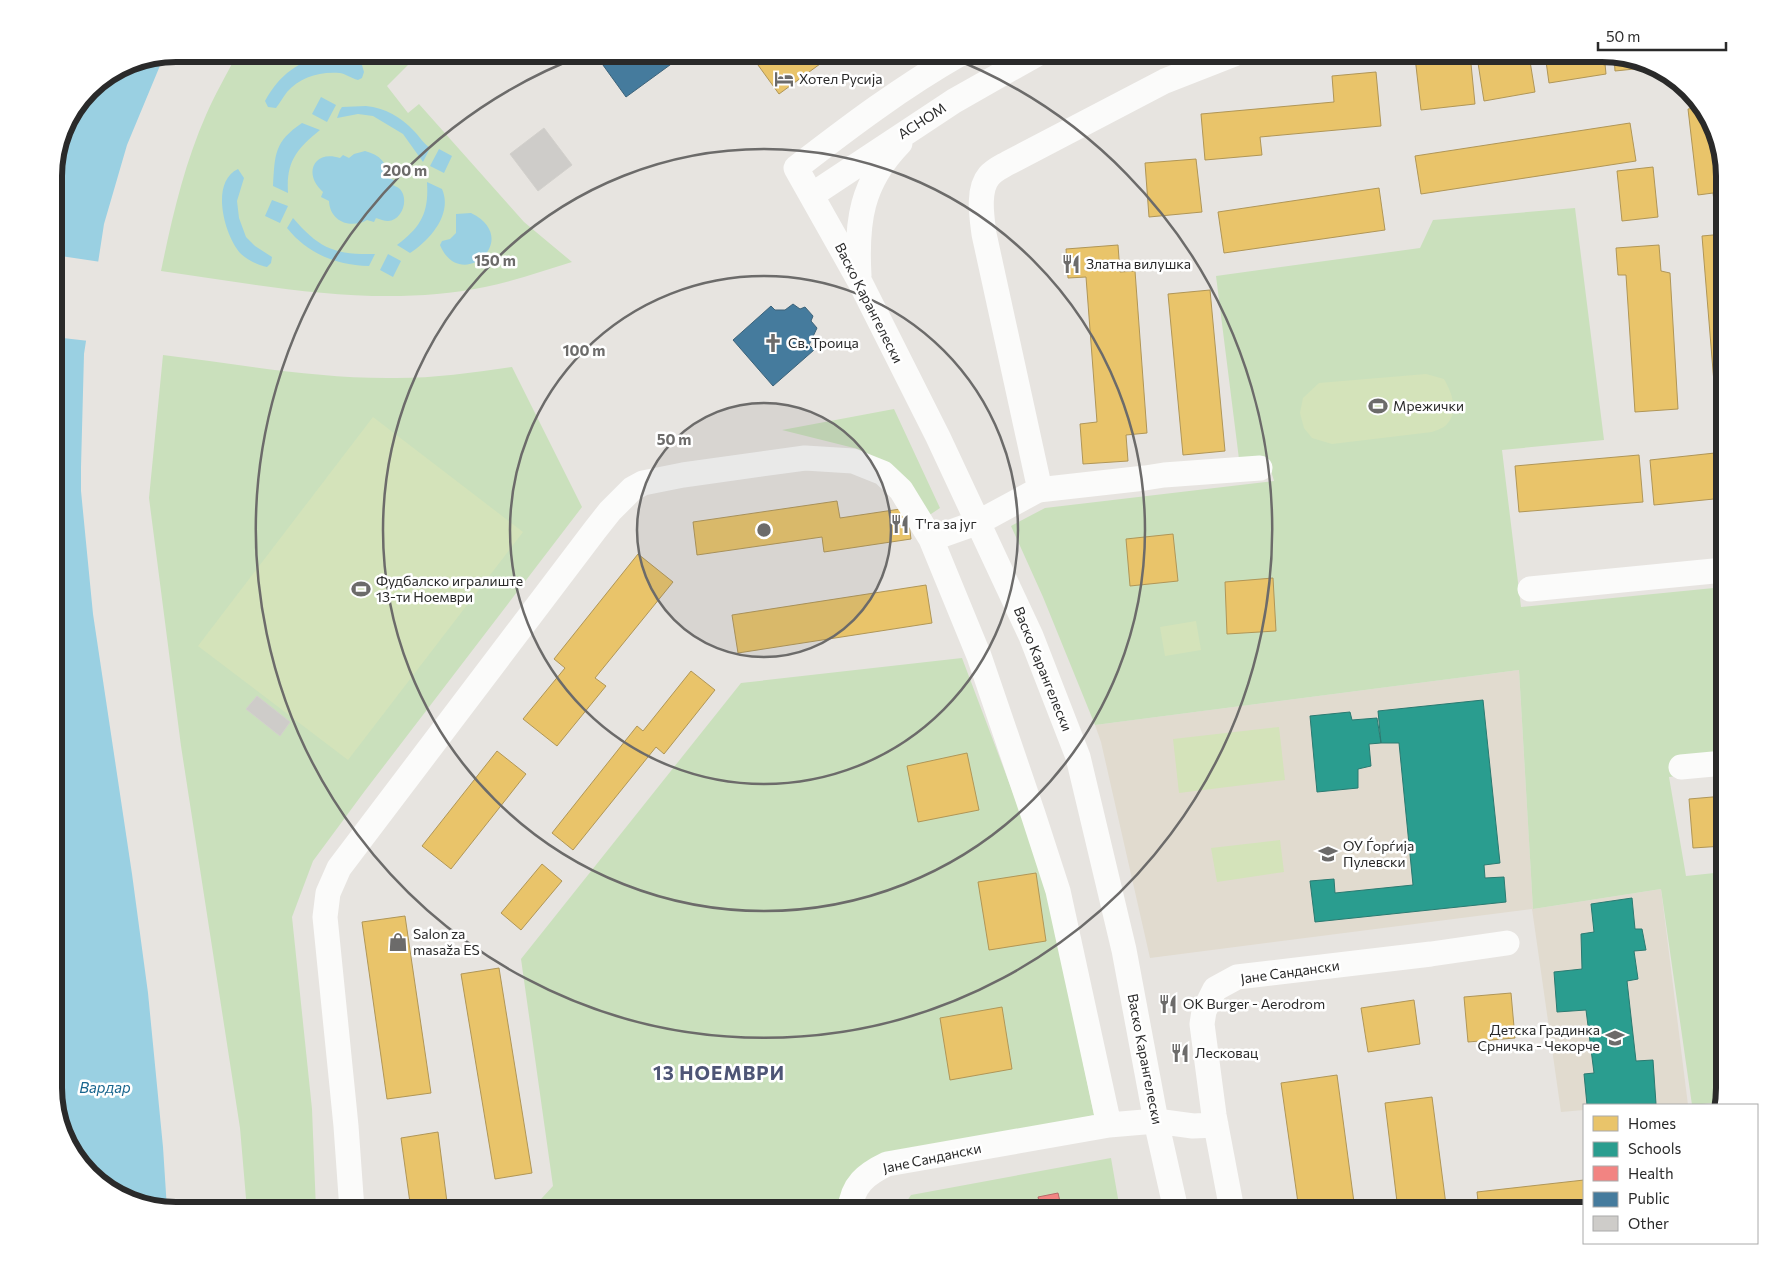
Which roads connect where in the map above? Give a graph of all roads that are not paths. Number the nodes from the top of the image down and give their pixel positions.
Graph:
1 (944, 62) edge
2 (1022, 62) edge
3 (1213, 62) edge
4 (926, 118) junction
5 (812, 196) junction
6 (859, 280) junction
7 (1260, 468) dead end
8 (1040, 490) junction
9 (978, 522) junction
10 (931, 539) junction
11 (1716, 571) edge
12 (1530, 589) dead end
13 (1716, 764) edge
14 (1681, 767) dead end
15 (1507, 942) dead end
16 (1156, 1121) junction
17 (1109, 1125) junction
18 (1216, 1126) junction
19 (351, 1202) edge
20 (852, 1202) edge
21 (1174, 1202) edge
22 (1230, 1202) edge

1 - 5 street, Васко Карангелески
2 - 4 street, АСНОМ
3 - 8 street
4 - 5 street, АСНОМ
4 - 6 street
5 - 6 street, Васко Карангелески
6 - 9 street, Васко Карангелески
7 - 8 street
8 - 9 street
9 - 10 street
9 - 16 street, Васко Карангелески
10 - 17 street
10 - 19 street
11 - 12 street
13 - 14 street
15 - 18 street, Јане Сандански
16 - 17 street, Јане Сандански
16 - 18 street, Јане Сандански
16 - 21 street, Васко Карангелески
17 - 20 street, Јане Сандански
18 - 22 street, Јане Сандански

